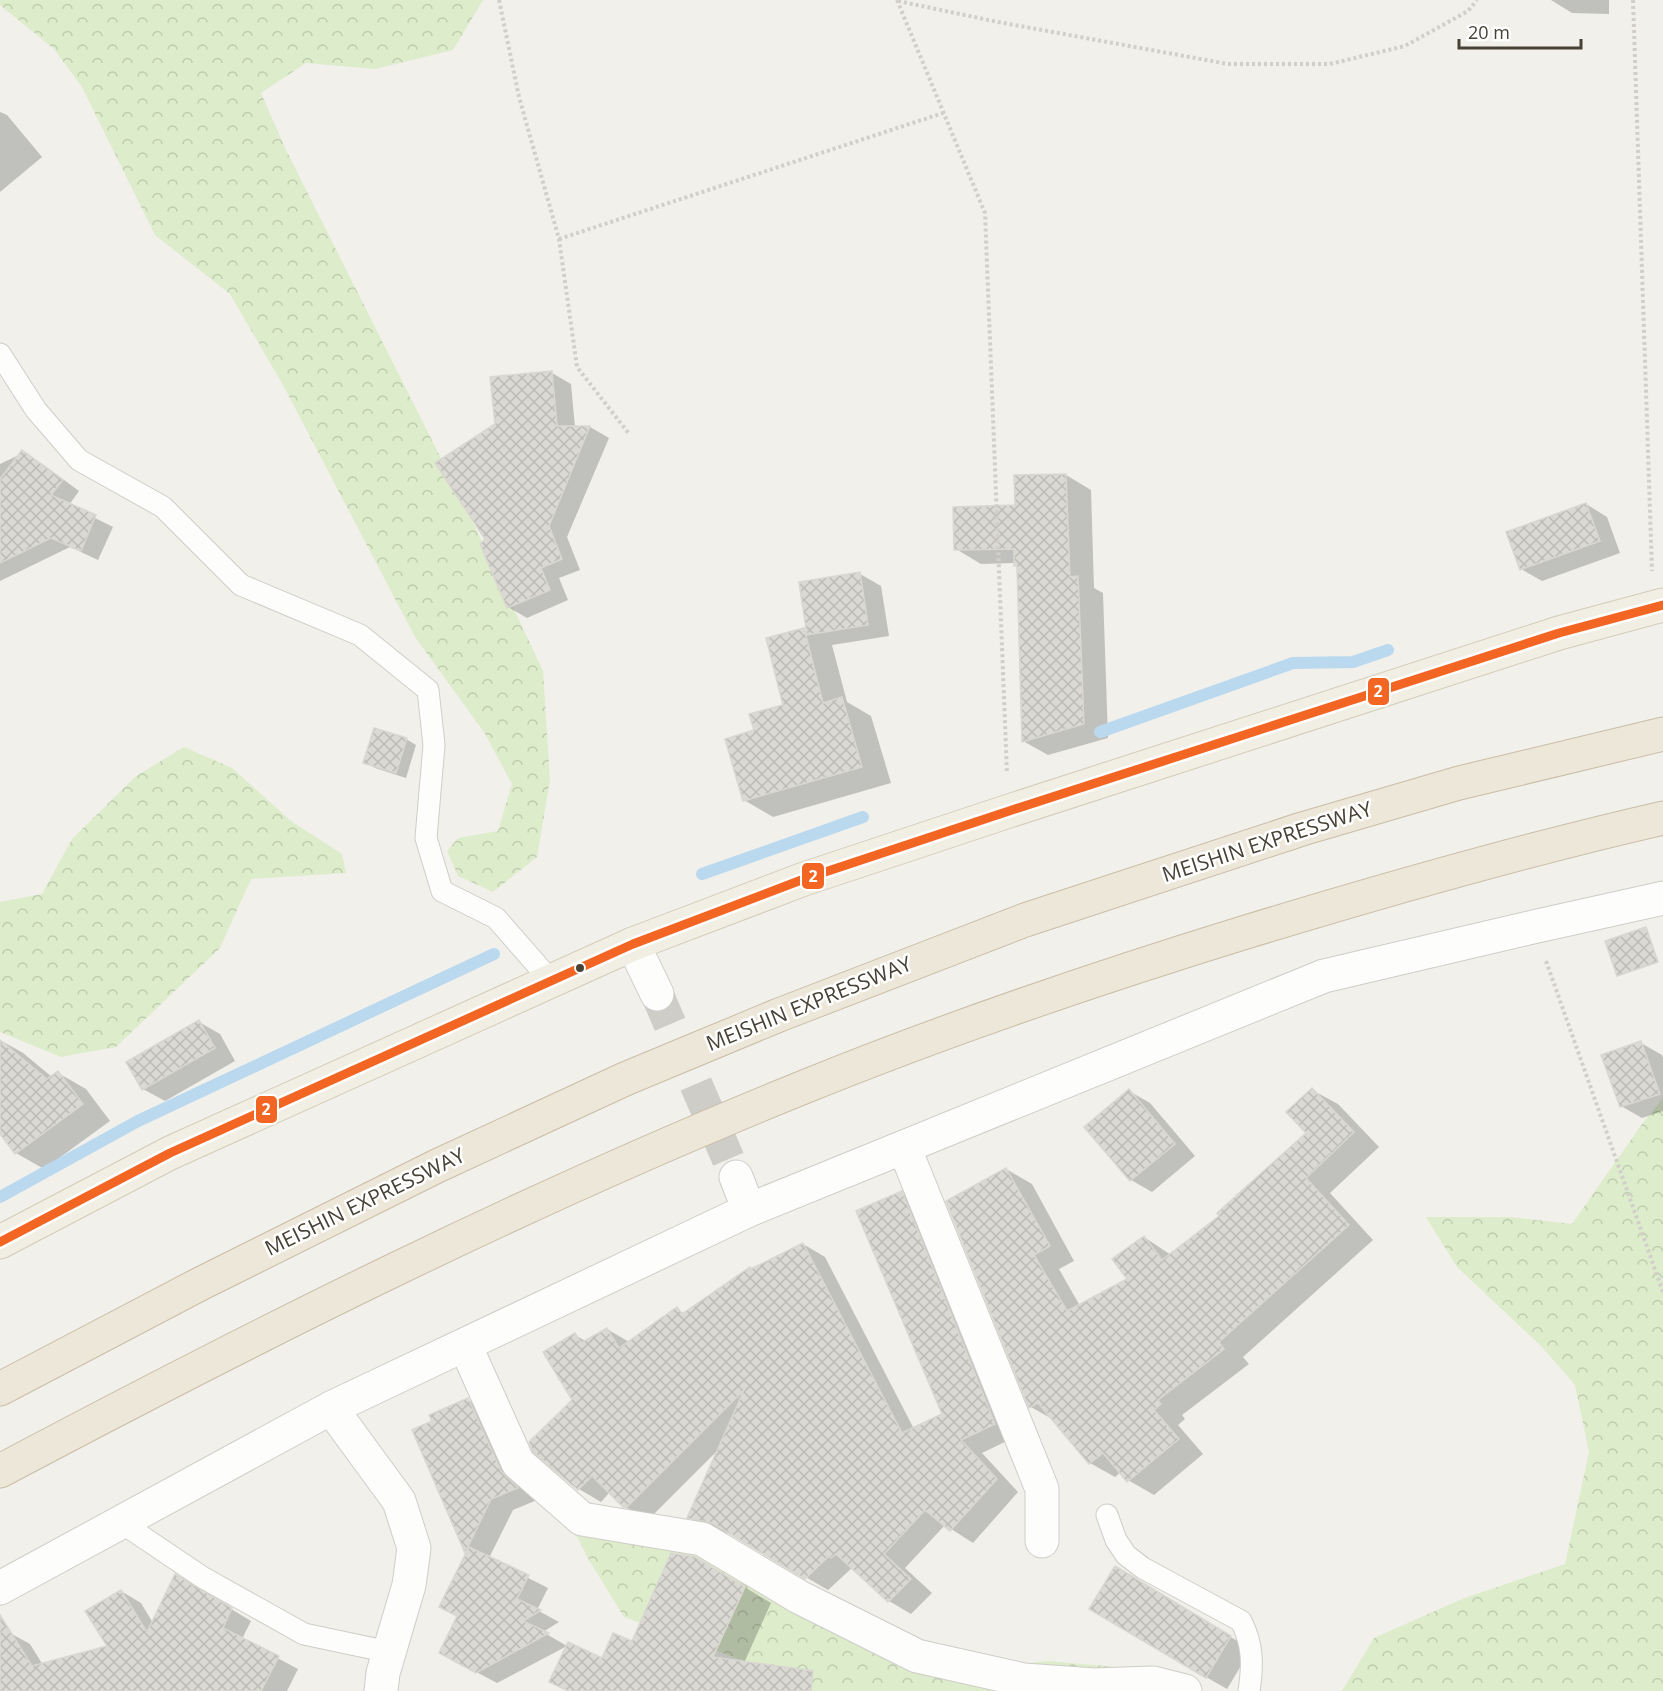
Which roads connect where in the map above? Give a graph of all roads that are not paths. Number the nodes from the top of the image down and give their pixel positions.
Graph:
1 (0, 354) edge
2 (1658, 606) edge
3 (1663, 734) edge
4 (1663, 818) edge
5 (1663, 898) edge
6 (633, 944) junction
7 (551, 981) junction
8 (657, 994) tunnel mouth
9 (904, 1147) junction
10 (736, 1177) tunnel mouth
11 (749, 1210) junction
12 (0, 1242) edge
13 (465, 1345) junction
14 (0, 1389) edge
15 (331, 1408) junction
16 (0, 1471) edge
17 (1107, 1515) dead end
18 (122, 1523) junction
19 (1042, 1541) dead end
20 (0, 1588) edge
21 (389, 1652) junction
22 (381, 1691) edge
23 (1185, 1691) edge
24 (1249, 1691) edge

1 - 7 lane
2 - 6 main road
3 - 14 highway, MEISHIN EXPRESSWAY
4 - 16 highway
5 - 9 street
6 - 7 main road
6 - 8 street
7 - 12 main road
9 - 11 street
9 - 19 street
10 - 11 street
11 - 13 street
13 - 15 street
13 - 23 street
15 - 18 street
15 - 21 street
17 - 24 lane
18 - 20 street
18 - 21 lane
21 - 22 street

